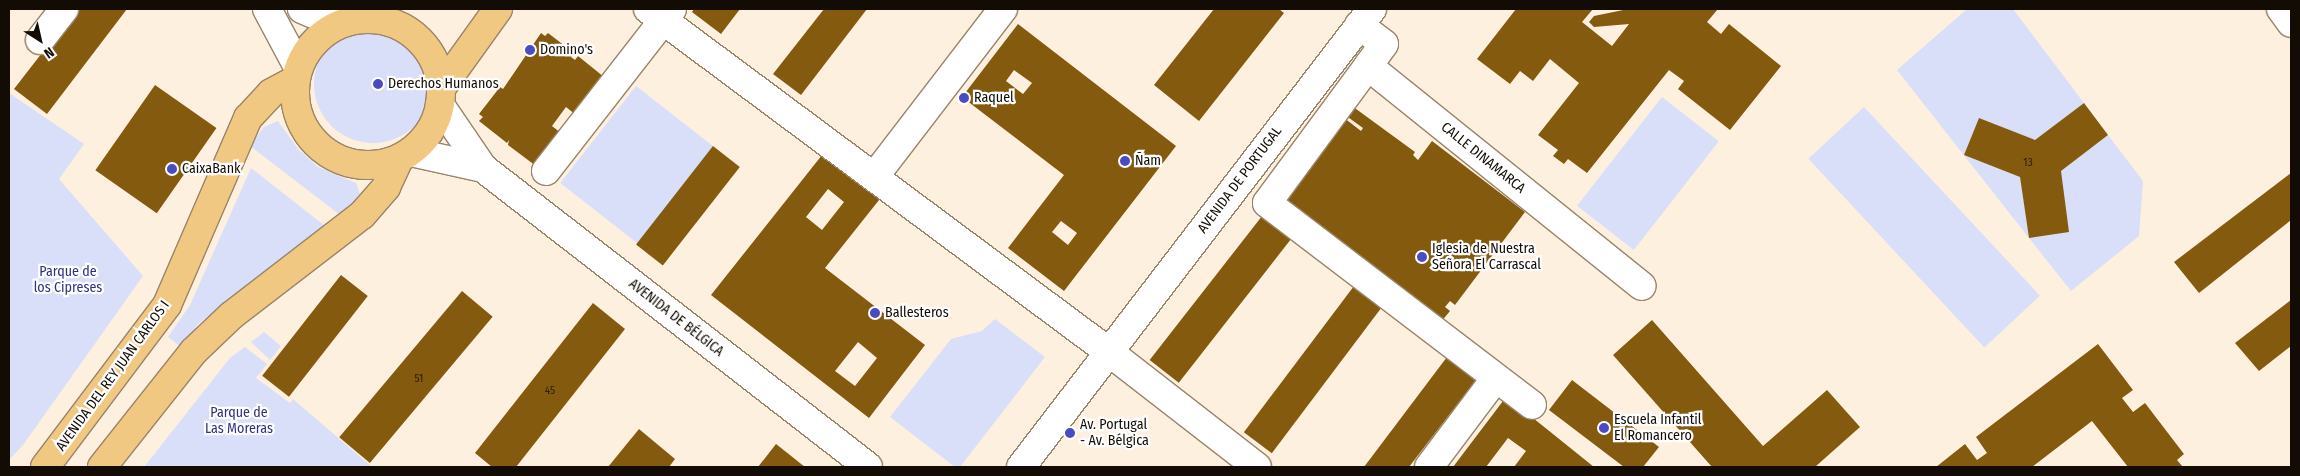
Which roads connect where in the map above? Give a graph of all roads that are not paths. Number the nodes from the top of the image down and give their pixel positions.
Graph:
1 (64, 9) edge
2 (266, 9) edge
3 (302, 9) edge
4 (498, 9) edge
5 (1003, 9) edge
6 (2281, 9) edge
7 (661, 13) edge
8 (1365, 17) edge
9 (347, 18) edge
10 (2291, 22) edge
11 (40, 40) dead end
12 (1368, 66) junction
13 (297, 74) junction
14 (441, 96) junction
15 (405, 155) junction
16 (483, 168) junction
17 (546, 171) dead end
18 (874, 178) junction
19 (1642, 286) dead end
20 (1109, 352) junction
21 (1495, 379) junction
22 (1532, 405) dead end
23 (45, 467) edge
24 (102, 467) edge
25 (868, 467) edge
26 (1021, 467) edge
27 (1257, 467) edge
28 (1429, 467) edge

1 - 11 street
2 - 13 street
3 - 9 street
4 - 14 main road
5 - 18 street
6 - 10 street
7 - 17 street
7 - 18 street
8 - 12 street
8 - 20 street, AVENIDA DE PORTUGAL
9 - 13 main road
9 - 14 main road
12 - 19 street, CALLE DINAMARCA
12 - 21 street
13 - 15 main road
13 - 23 main road, AVENIDA DEL REY JUAN CARLOS I
14 - 15 main road
14 - 16 street
15 - 16 street
15 - 24 main road
16 - 25 street, AVENIDA DE BÉLGICA
18 - 20 street
20 - 26 street, AVENIDA DE PORTUGAL
20 - 27 street
21 - 22 street
21 - 28 street

